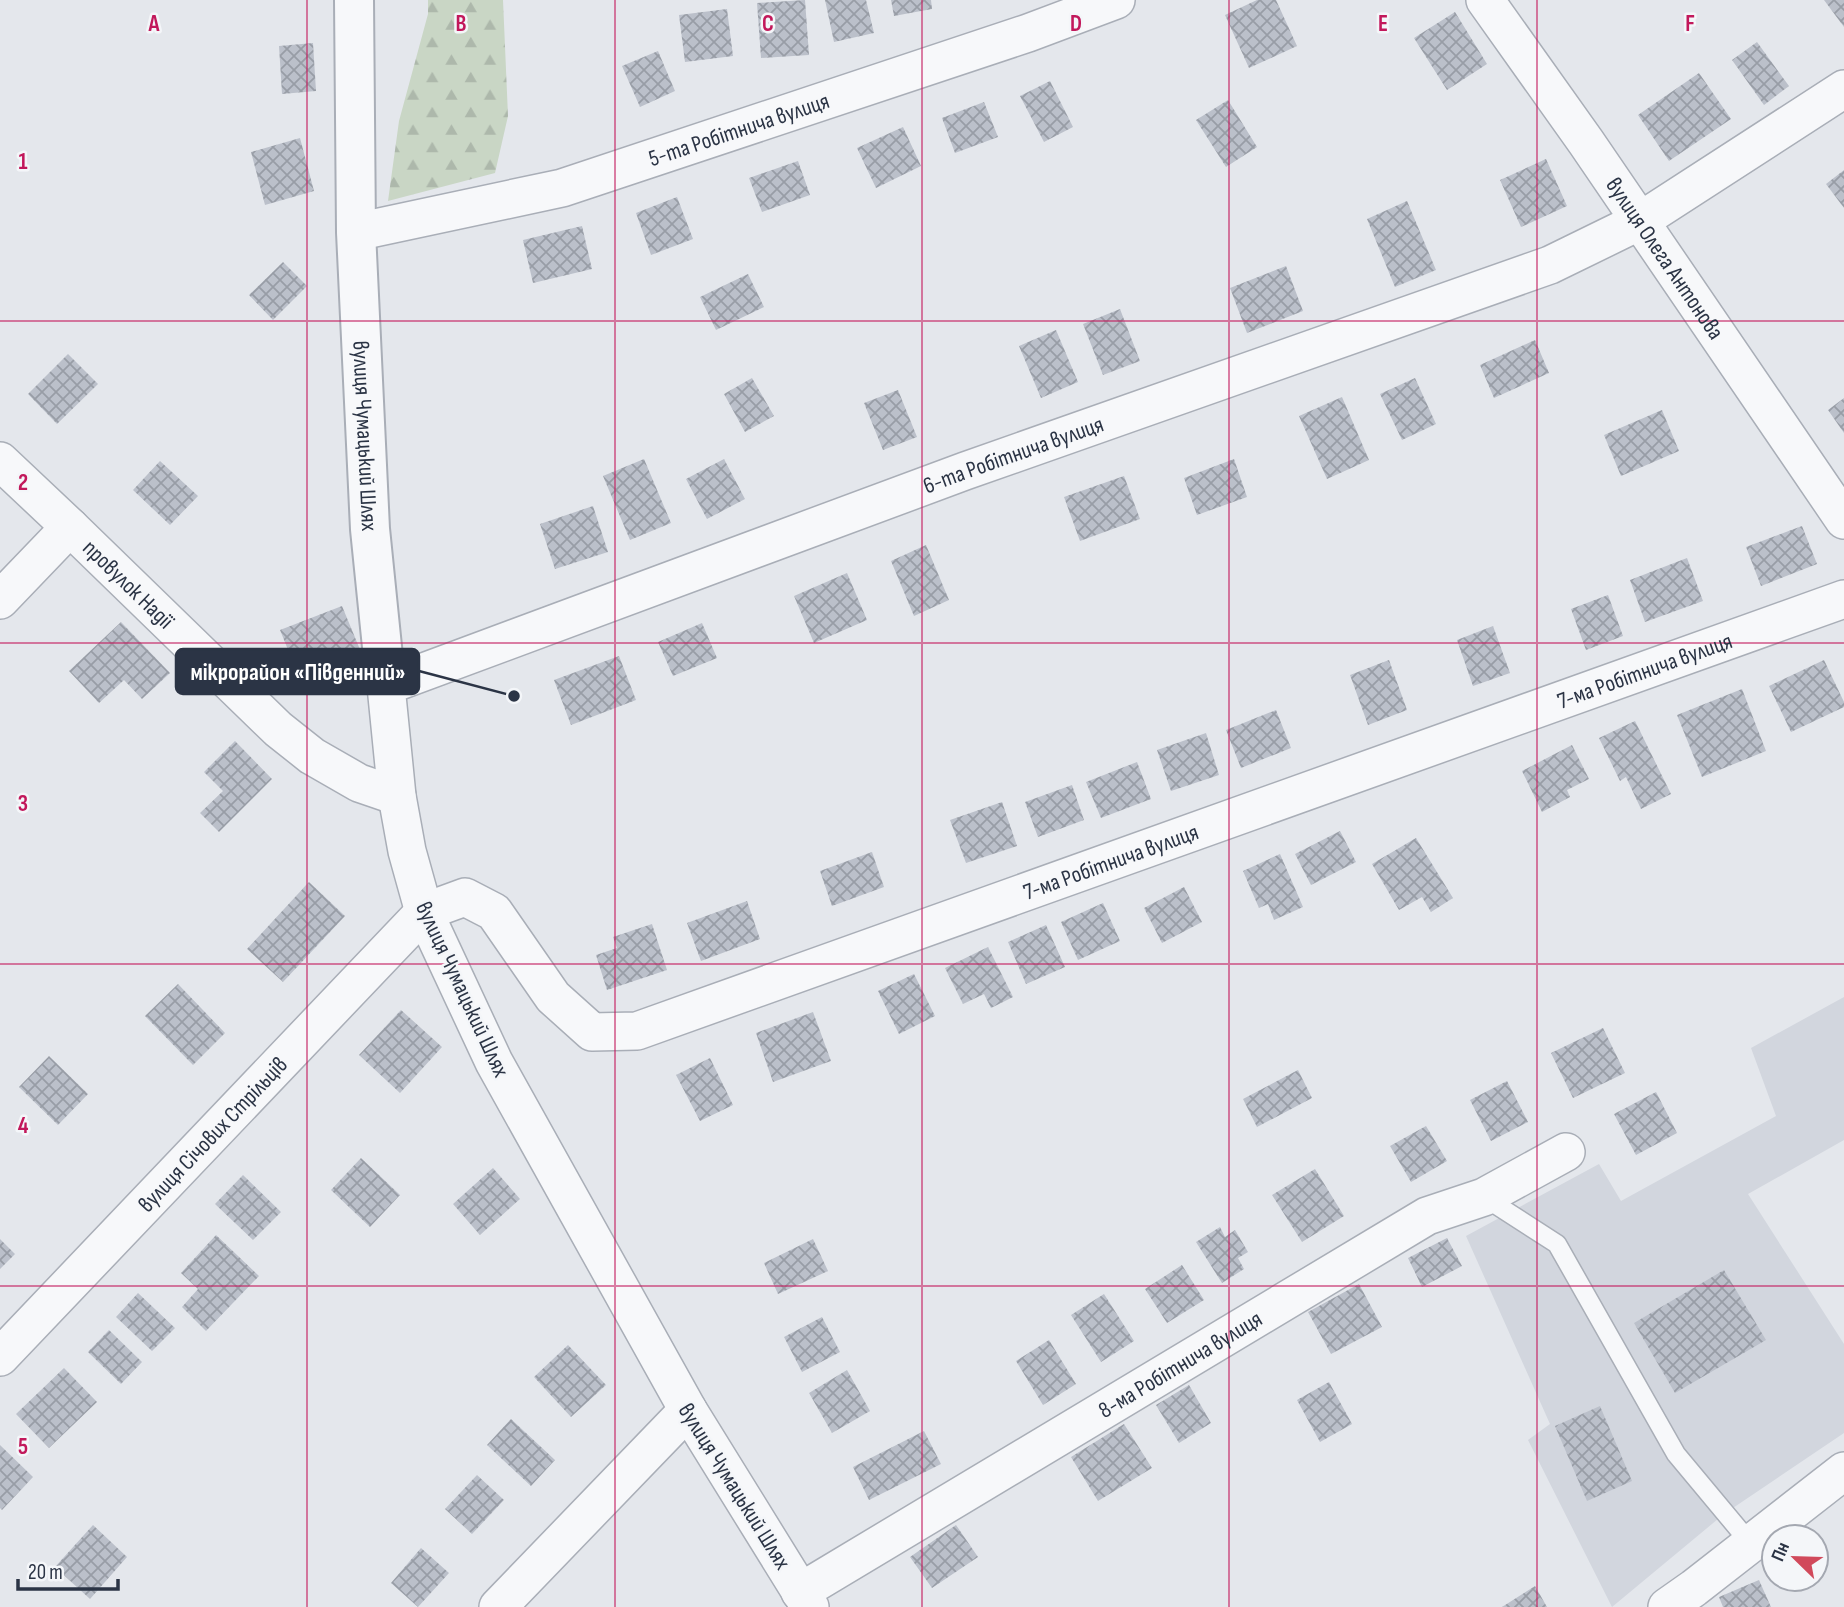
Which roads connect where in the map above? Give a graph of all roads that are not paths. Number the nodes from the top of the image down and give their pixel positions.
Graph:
1 (354, 0) edge
2 (1116, 0) edge
3 (1485, 0) edge
4 (1844, 89) edge
5 (1640, 221) junction
6 (356, 232) junction
7 (0, 461) edge
8 (1844, 520) edge
9 (70, 527) junction
10 (1844, 599) edge
11 (0, 600) edge
12 (386, 686) junction
13 (397, 796) junction
14 (424, 912) junction
15 (1566, 1152) dead end
16 (1484, 1197) junction
17 (0, 1357) edge
18 (688, 1410) junction
19 (1844, 1471) edge
20 (1751, 1544) junction
21 (805, 1600) edge
22 (498, 1607) edge
23 (1667, 1607) edge

1 - 6 street, вулиця Чумацький Шлях
2 - 6 street, 5-та Робітнича вулиця
3 - 5 street, вулиця Олега Антонова
4 - 5 street, 6-та Робітнича вулиця
5 - 8 street, вулиця Олега Антонова
5 - 12 street, 6-та Робітнича вулиця
6 - 12 street, вулиця Чумацький Шлях
7 - 9 street, провулок Надії
9 - 11 street
9 - 13 street, провулок Надії
10 - 14 street, 7-ма Робітнича вулиця
12 - 13 street, вулиця Чумацький Шлях
13 - 14 street, вулиця Чумацький Шлях
14 - 17 street, вулиця Січових Стрільців
14 - 18 street, вулиця Чумацький Шлях
15 - 16 street, 8-ма Робітнича вулиця
16 - 20 lane
16 - 21 street, 8-ма Робітнича вулиця
18 - 21 street, вулиця Чумацький Шлях
18 - 22 street
19 - 20 street
20 - 23 street

